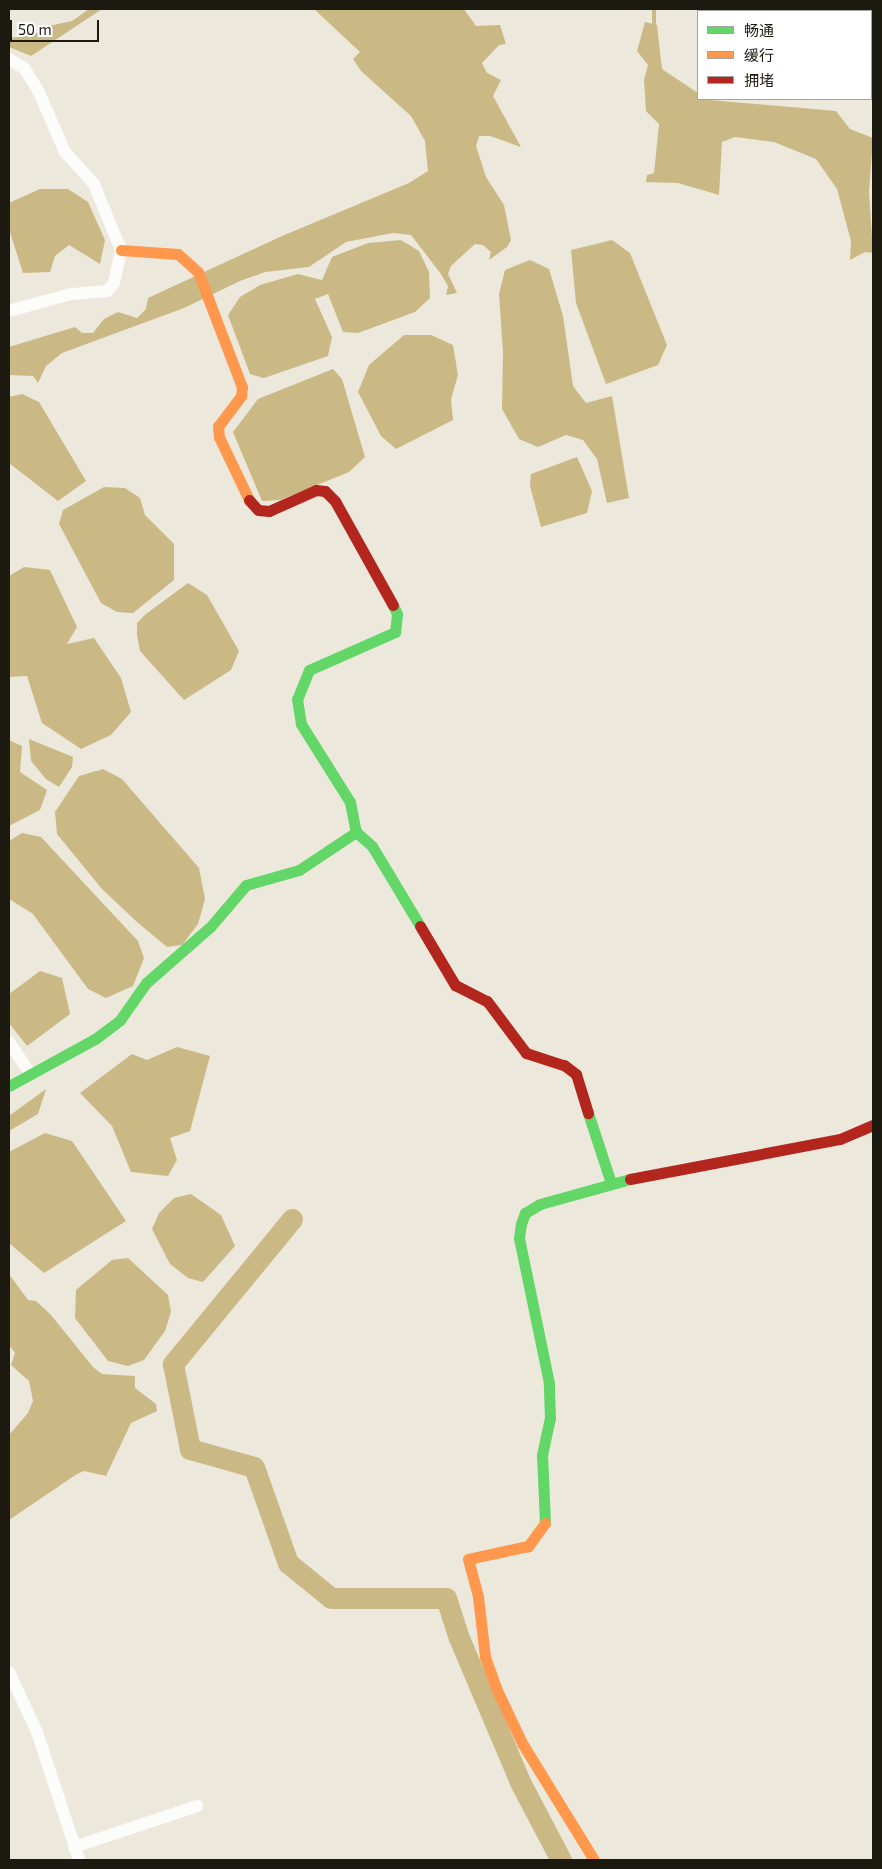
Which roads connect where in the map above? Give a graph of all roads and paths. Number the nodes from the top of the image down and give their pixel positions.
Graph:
1 (9, 59) edge
2 (122, 250) junction
3 (9, 311) edge
4 (356, 832) junction
5 (9, 1042) edge
6 (29, 1072) junction
7 (9, 1086) edge
8 (873, 1125) edge
9 (611, 1183) junction
10 (9, 1672) edge
11 (197, 1806) dead end
12 (74, 1846) junction
13 (79, 1860) edge
14 (594, 1860) edge

1 - 2 street
2 - 3 street
2 - 4 street
4 - 6 street
4 - 9 street
5 - 6 street
6 - 7 street
8 - 9 street
9 - 14 street
10 - 12 street
11 - 12 street
12 - 13 street

